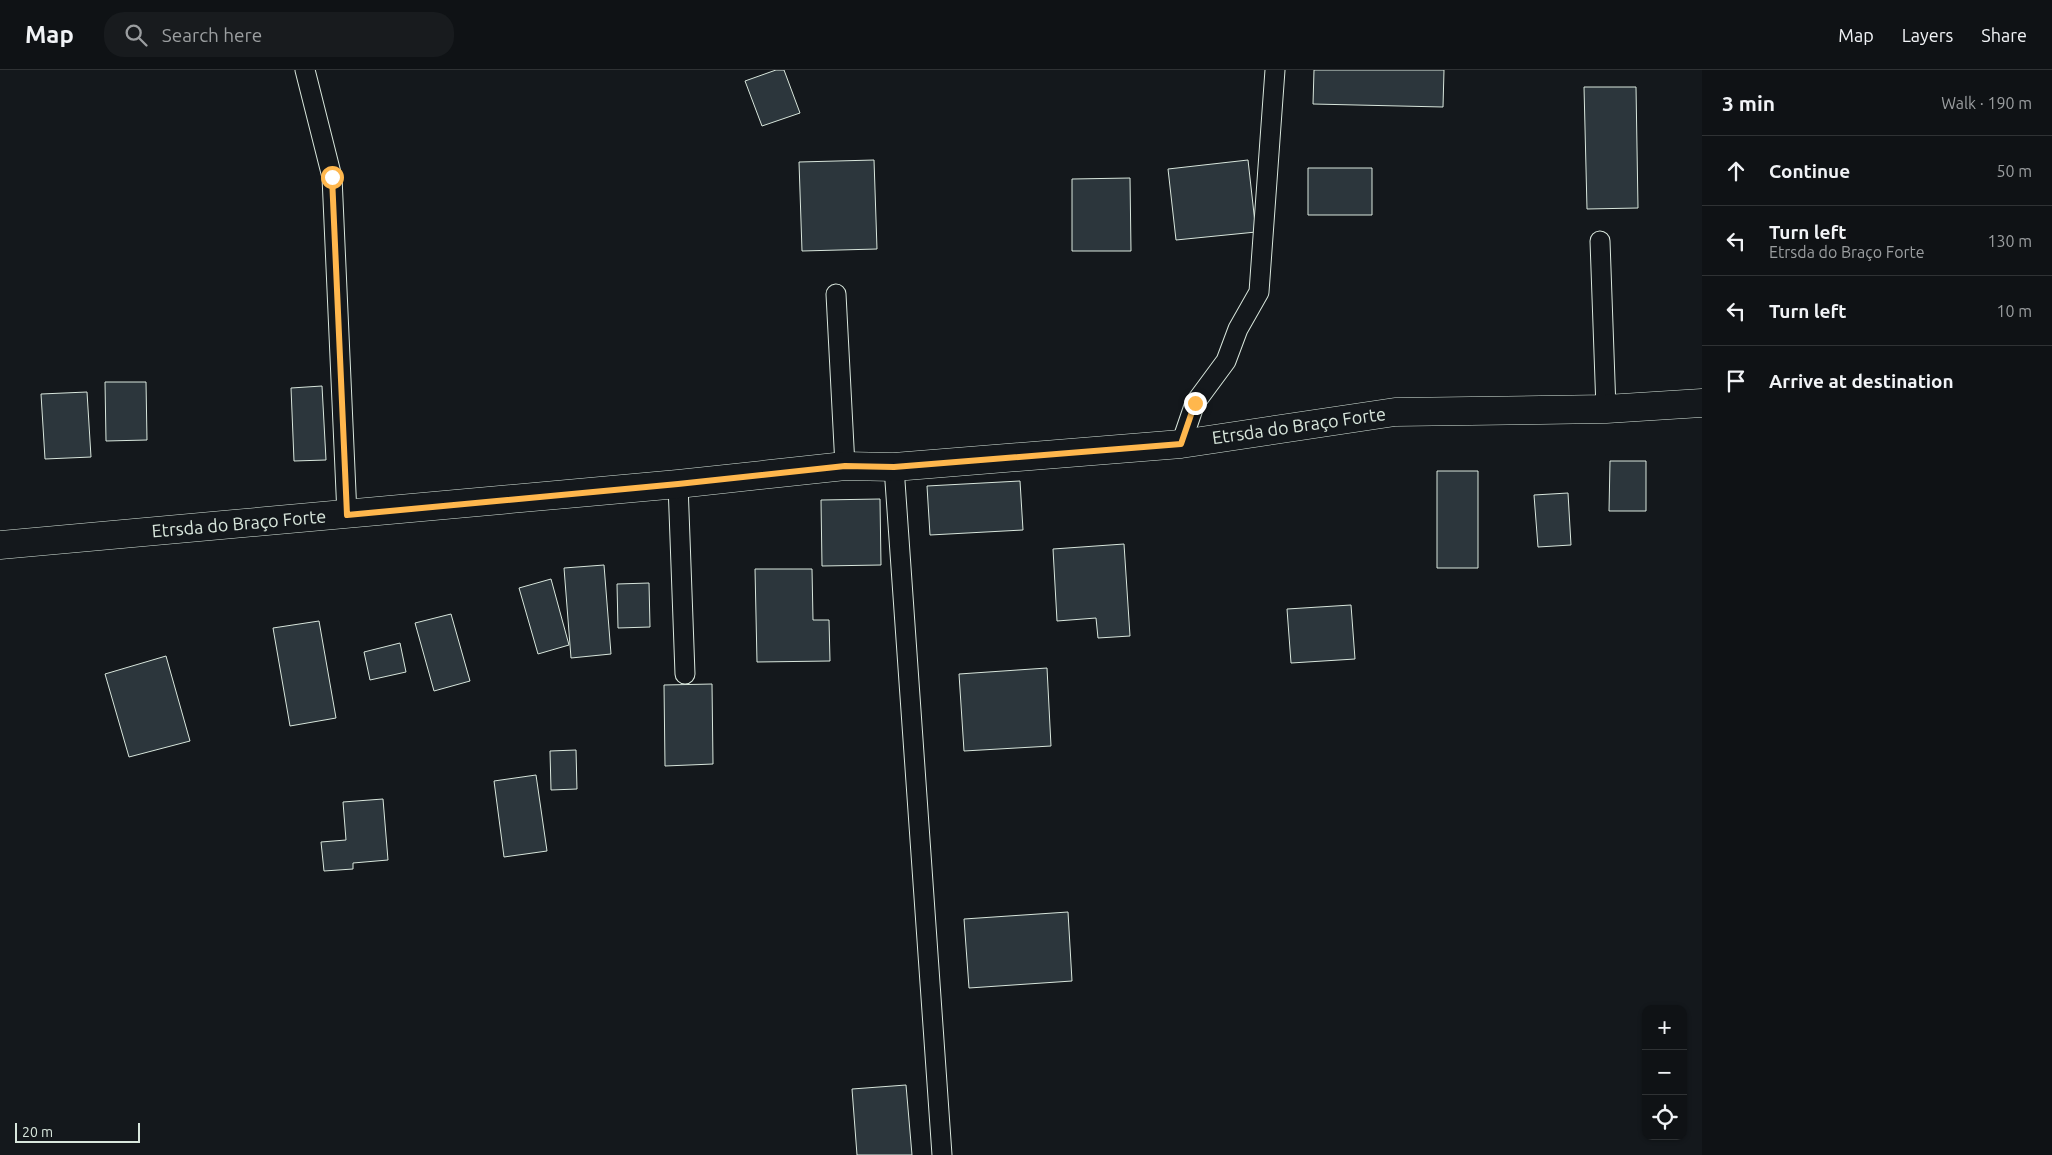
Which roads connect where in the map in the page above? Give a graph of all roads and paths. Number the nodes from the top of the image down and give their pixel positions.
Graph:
1 (305, 70) edge
2 (1275, 70) edge
3 (1600, 241) dead end
4 (836, 294) dead end
5 (1702, 403) edge
6 (1606, 409) junction
7 (1181, 444) junction
8 (845, 466) junction
9 (894, 467) junction
10 (678, 484) junction
11 (347, 515) junction
12 (0, 545) edge
13 (685, 674) dead end
14 (942, 1155) edge

1 - 11 lane
2 - 7 lane
3 - 6 lane
4 - 8 lane
5 - 6 street, Etrsda do Braço Forte
6 - 7 street, Etrsda do Braço Forte
7 - 9 street, Etrsda do Braço Forte
8 - 9 street, Etrsda do Braço Forte
8 - 10 street, Etrsda do Braço Forte
9 - 14 lane
10 - 11 street, Etrsda do Braço Forte
10 - 13 lane
11 - 12 street, Etrsda do Braço Forte

